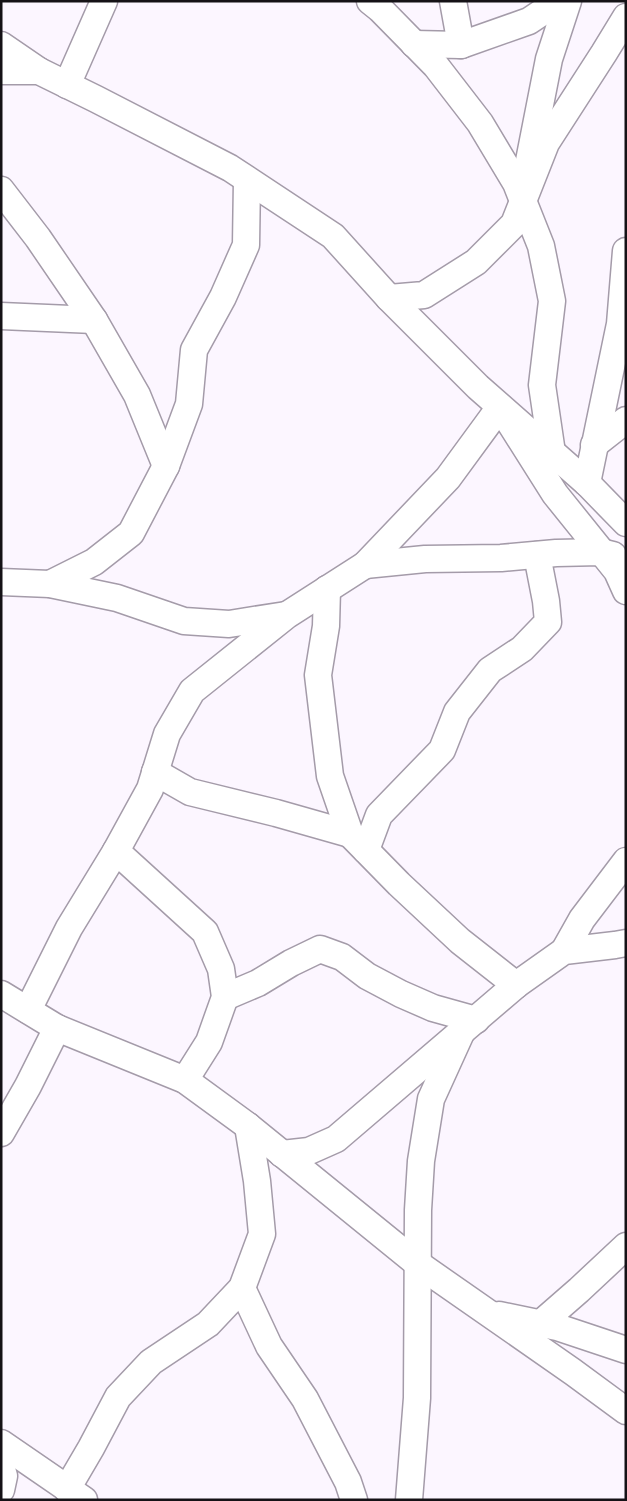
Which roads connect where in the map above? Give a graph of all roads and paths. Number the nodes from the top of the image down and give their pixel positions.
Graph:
1 (104, 1) edge
2 (370, 1) edge
3 (453, 1) edge
4 (559, 1) edge
5 (568, 1) edge
6 (626, 17) edge
7 (414, 44) junction
8 (1, 45) edge
9 (461, 45) junction
10 (1, 71) edge
11 (39, 71) junction
12 (67, 85) junction
13 (247, 180) junction
14 (1, 190) edge
15 (523, 201) junction
16 (626, 251) edge
17 (389, 298) junction
18 (1, 316) edge
19 (94, 320) junction
20 (500, 407) junction
21 (626, 420) edge
22 (594, 445) junction
23 (552, 453) junction
24 (166, 466) junction
25 (586, 483) junction
26 (626, 523) edge
27 (537, 555) junction
28 (614, 555) edge
29 (364, 565) junction
30 (1, 582) edge
31 (50, 584) junction
32 (327, 589) junction
33 (626, 591) edge
34 (287, 614) junction
35 (155, 772) junction
36 (358, 842) junction
37 (116, 851) junction
38 (626, 861) edge
39 (626, 942) edge
40 (564, 951) junction
41 (516, 985) junction
42 (1, 994) edge
43 (225, 997) junction
44 (28, 1010) junction
45 (469, 1026) junction
46 (57, 1028) junction
47 (185, 1080) junction
48 (248, 1126) junction
49 (1, 1134) edge
50 (282, 1154) junction
51 (626, 1246) edge
52 (418, 1264) junction
53 (242, 1288) junction
54 (488, 1313) junction
55 (540, 1324) junction
56 (626, 1350) edge
57 (626, 1410) edge
58 (1, 1443) edge
59 (1, 1466) edge
60 (1, 1490) edge
61 (76, 1494) edge
62 (354, 1500) edge
63 (409, 1500) edge

1 - 12 street
2 - 7 street
3 - 9 street
4 - 9 street
5 - 15 street
6 - 15 street
7 - 9 street
7 - 15 street
8 - 11 street
10 - 11 street
11 - 12 street
12 - 13 street
13 - 17 street
13 - 24 street
14 - 19 street
15 - 17 street
15 - 23 street
16 - 22 street
17 - 20 street
18 - 19 street
19 - 24 street
20 - 23 street
20 - 28 street
20 - 29 street
21 - 22 street
22 - 25 street
23 - 25 street
24 - 31 street
25 - 26 street
27 - 28 street
27 - 29 street
27 - 36 street
28 - 33 street
29 - 32 street
30 - 31 street
31 - 34 street
32 - 34 street
32 - 36 street
34 - 35 street
35 - 36 street
35 - 37 street
36 - 41 street
37 - 43 street
37 - 44 street
38 - 40 street
39 - 40 street
40 - 41 street
41 - 45 street
42 - 44 street
43 - 45 street
43 - 47 street
44 - 46 street
45 - 50 street
45 - 52 street
46 - 47 street
46 - 49 street
47 - 48 street
48 - 50 street
48 - 53 street
50 - 52 street
51 - 55 street
52 - 54 street
52 - 63 street
53 - 61 street
53 - 62 street
54 - 55 street
54 - 57 street
55 - 56 street
58 - 61 street
59 - 60 street

